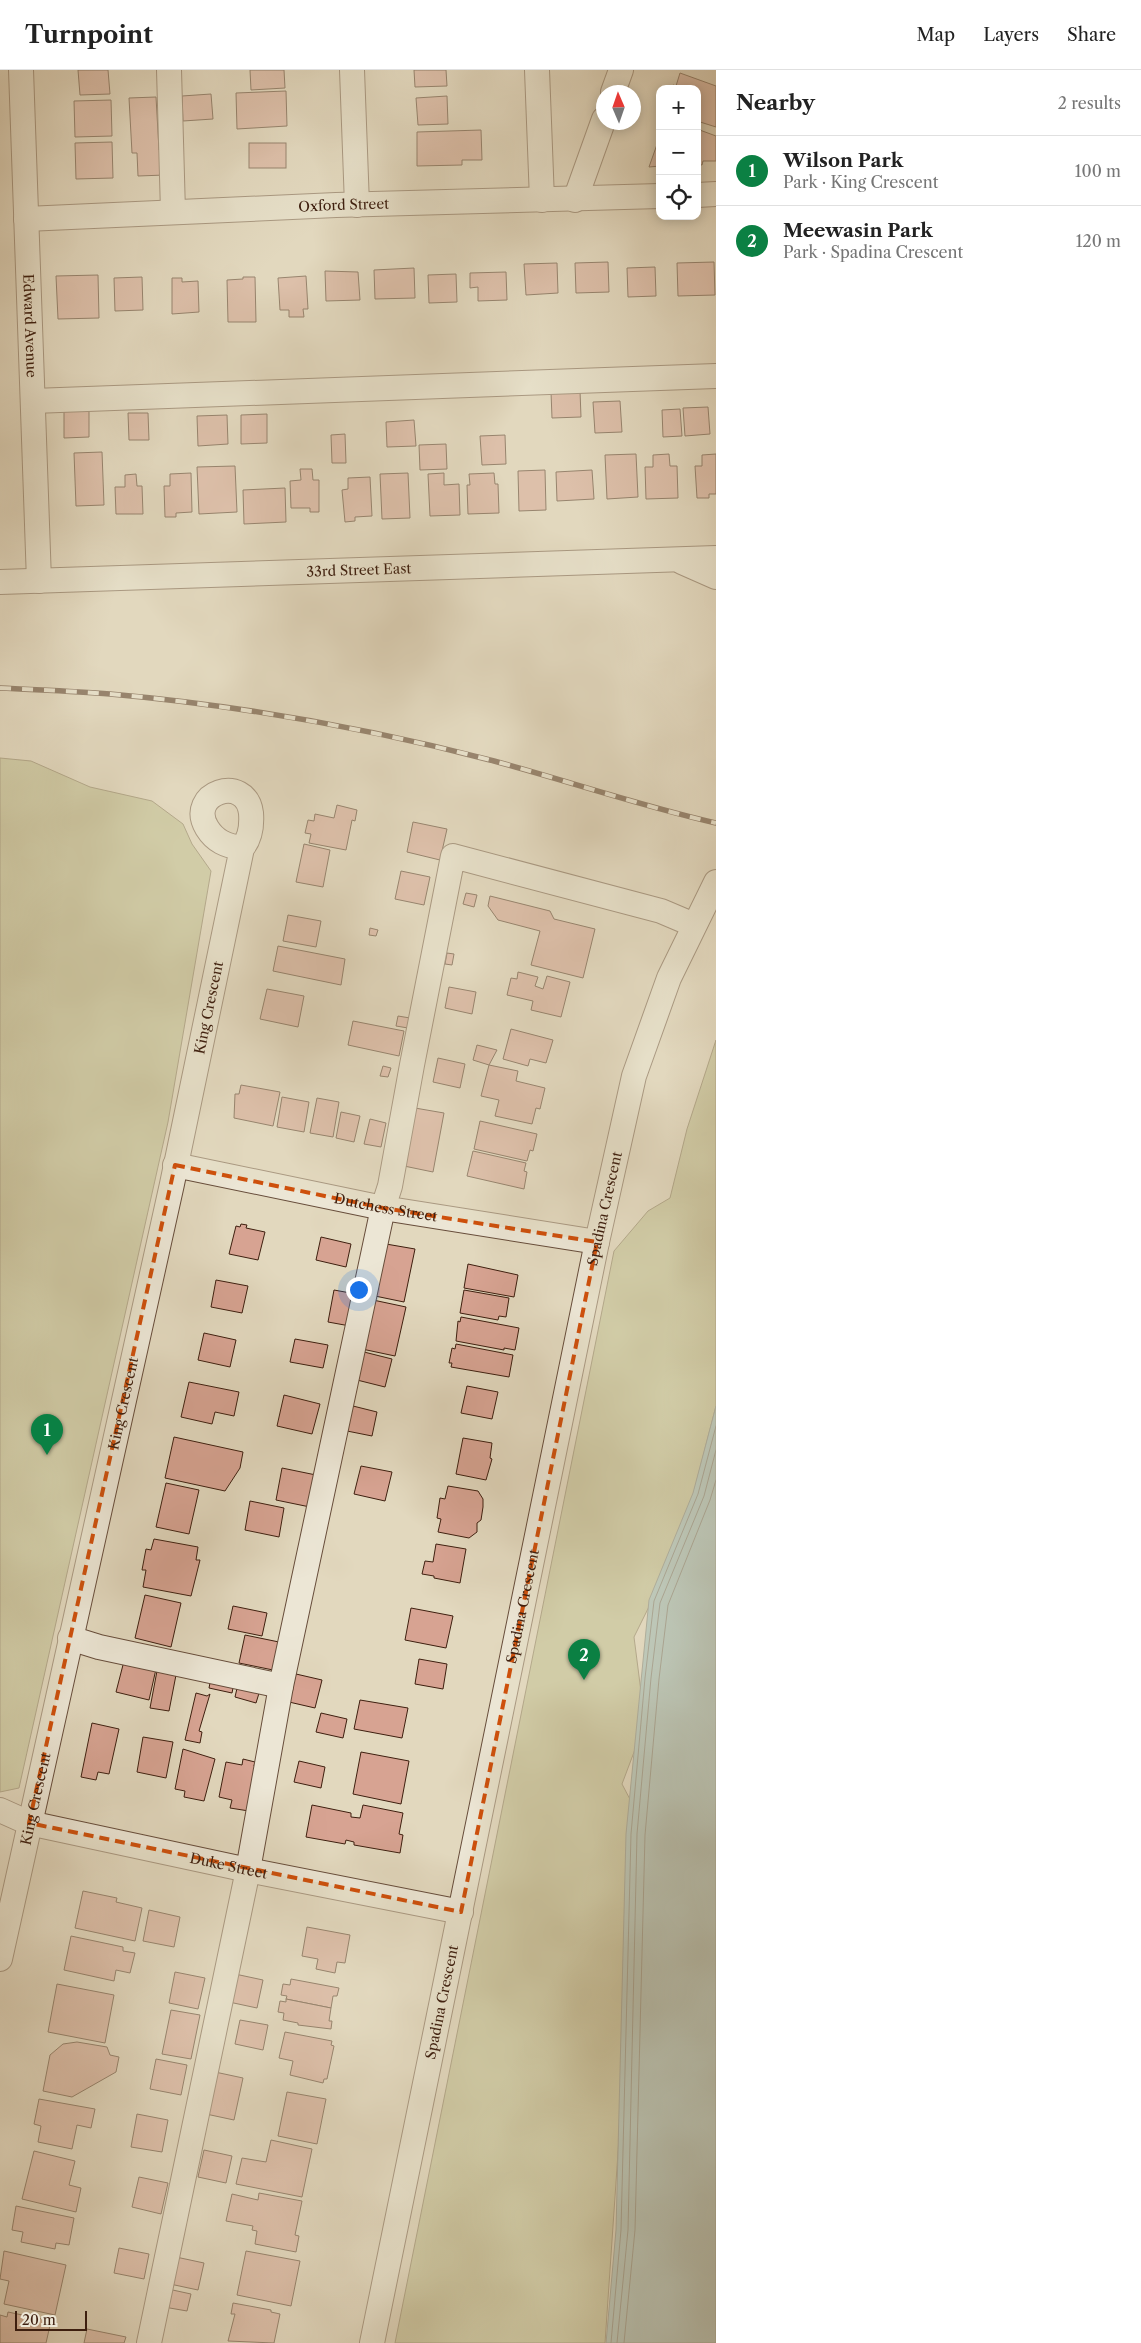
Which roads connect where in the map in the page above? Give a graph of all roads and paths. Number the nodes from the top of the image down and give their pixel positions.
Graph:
1 (21, 70) edge
2 (169, 70) edge
3 (352, 70) edge
4 (537, 70) edge
5 (621, 70) edge
6 (616, 85) edge
7 (600, 130) edge
8 (716, 194) edge
9 (701, 195) edge
10 (656, 196) edge
11 (542, 200) junction
12 (575, 200) junction
13 (357, 204) junction
14 (173, 212) junction
15 (26, 218) junction
16 (716, 376) edge
17 (33, 401) junction
18 (716, 558) edge
19 (676, 559) junction
20 (716, 577) edge
21 (38, 581) junction
22 (0, 582) edge
23 (242, 848) dead end
24 (716, 882) edge
25 (694, 925) junction
26 (176, 1166) junction
27 (383, 1208) junction
28 (597, 1242) junction
29 (70, 1638) junction
30 (282, 1686) junction
31 (0, 1810) edge
32 (29, 1823) junction
33 (248, 1870) junction
34 (461, 1912) junction
35 (0, 1959) edge
36 (149, 2343) edge
37 (372, 2343) edge

1 - 15 street, Edward Avenue
2 - 14 street
3 - 13 street
4 - 11 street
5 - 6 street
7 - 12 street
8 - 9 street
10 - 12 street, Oxford Street
11 - 12 street, Oxford Street
11 - 13 street, Oxford Street
13 - 14 street, Oxford Street
14 - 15 street, Oxford Street
15 - 17 street, Edward Avenue
16 - 17 street
17 - 21 street, Edward Avenue
18 - 19 street, 33rd Street East
19 - 20 street
19 - 21 street, 33rd Street East
21 - 22 street, 33rd Street East
23 - 26 street, King Crescent
24 - 25 street, Spadina Crescent
25 - 27 street
25 - 28 street, Spadina Crescent
26 - 27 street, Dutchess Street
26 - 29 street, King Crescent
27 - 28 street, Dutchess Street
27 - 30 street
28 - 34 street, Spadina Crescent
29 - 30 street
29 - 32 street, King Crescent
30 - 33 street
31 - 32 street, Duke Street
32 - 33 street, Duke Street
32 - 35 street, King Crescent
33 - 34 street, Duke Street
33 - 36 street
34 - 37 street, Spadina Crescent

